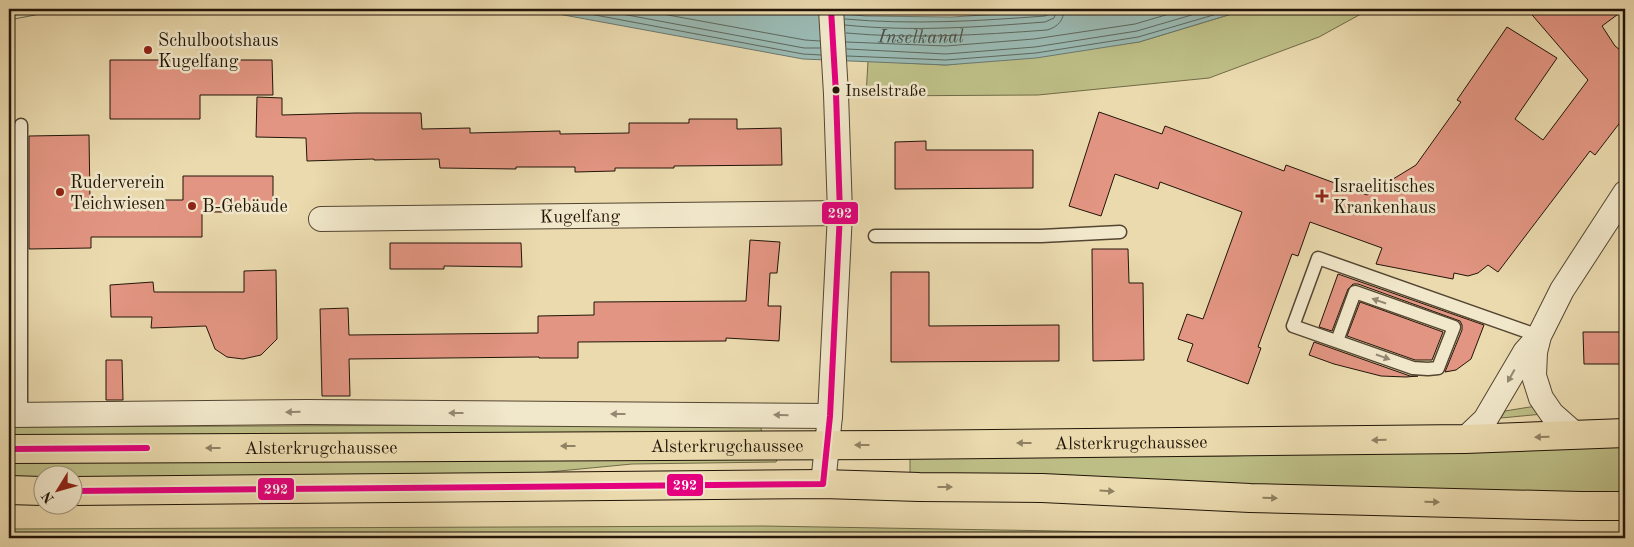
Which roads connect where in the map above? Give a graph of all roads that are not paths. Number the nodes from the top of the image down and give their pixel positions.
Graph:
1 (831, 9) edge
2 (21, 125) dead end
3 (1625, 193) edge
4 (840, 213) junction
5 (320, 218) dead end
6 (1120, 232) dead end
7 (875, 236) dead end
8 (1540, 336) junction
9 (1337, 341) junction
10 (15, 415) edge
11 (830, 416) junction
12 (1625, 433) edge
13 (1576, 436) junction
14 (1465, 439) junction
15 (827, 444) junction
16 (9, 449) edge
17 (823, 484) junction
18 (9, 490) edge
19 (32, 491) edge
20 (82, 491) edge
21 (1625, 506) edge

1 - 4 street
2 - 10 lane
3 - 8 street
4 - 5 street, Kugelfang
4 - 11 street
6 - 7 lane
8 - 9 lane
8 - 13 street
8 -> 14 street
9 -> 9 lane
11 -> 10 street, Alsterkrugchaussee
11 - 15 street
12 - 13 main road, Alsterkrugchaussee
13 -> 14 main road, Alsterkrugchaussee
14 -> 15 main road, Alsterkrugchaussee
15 -> 16 main road, Alsterkrugchaussee
15 - 17 street
17 - 20 main road
17 -> 21 main road
18 - 19 main road

